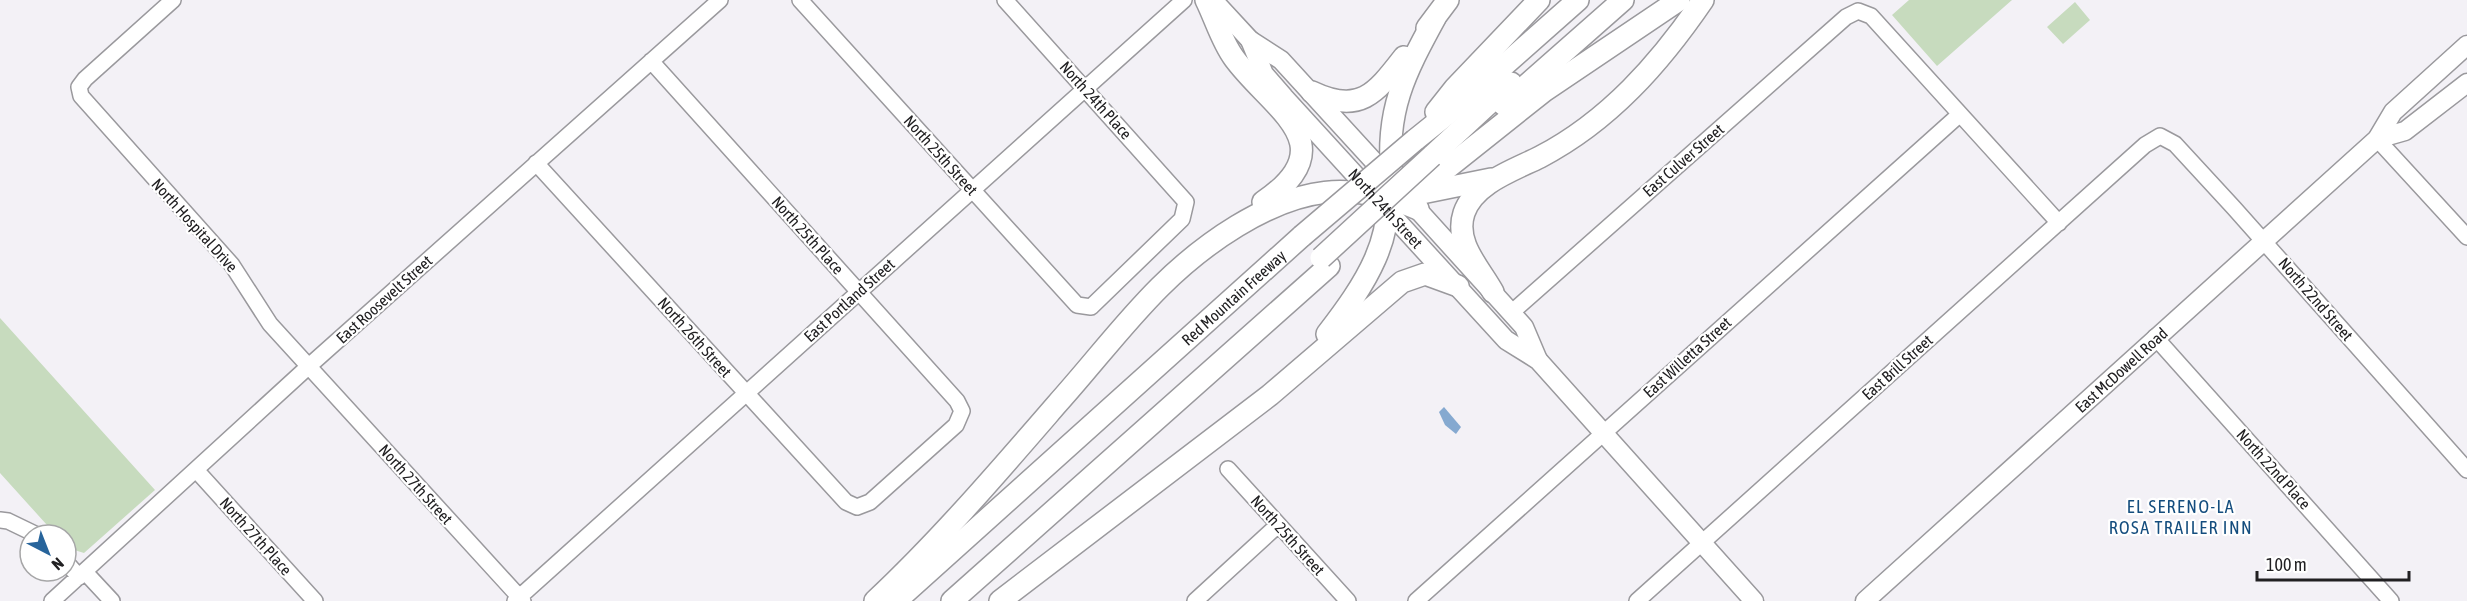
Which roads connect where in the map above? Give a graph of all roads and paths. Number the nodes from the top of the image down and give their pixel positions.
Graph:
1 (173, 0) edge
2 (720, 0) edge
3 (800, 0) edge
4 (1005, 0) edge
5 (1184, 0) edge
6 (1206, 0) edge
7 (1213, 0) edge
8 (1448, 0) edge
9 (1539, 0) edge
10 (1578, 0) edge
11 (1603, 0) edge
12 (1623, 0) edge
13 (1679, 0) edge
14 (1703, 0) edge
15 (1435, 18) junction
16 (1250, 40) junction
17 (2467, 45) edge
18 (651, 61) junction
19 (2467, 83) edge
20 (1086, 88) junction
21 (1312, 92) junction
22 (1959, 115) junction
23 (2160, 136) joint
24 (2377, 139) junction
25 (1415, 140) junction
26 (1439, 162) junction
27 (536, 163) junction
28 (1500, 177) junction
29 (973, 190) junction
30 (1393, 196) junction
31 (2059, 223) junction
32 (2467, 237) edge
33 (2263, 239) junction
34 (1209, 243) junction
35 (1325, 262) junction
36 (1458, 286) junction
37 (860, 291) junction
38 (1493, 292) junction
39 (1084, 308) joint
40 (1511, 313) junction
41 (2155, 337) junction
42 (1538, 360) junction
43 (309, 366) junction
44 (1303, 366) junction
45 (747, 394) junction
46 (1602, 432) junction
47 (2466, 467) edge
48 (1228, 469) dead end
49 (197, 471) junction
50 (857, 507) joint
51 (0, 520) edge
52 (1278, 525) junction
53 (18, 526) edge
54 (1702, 543) junction
55 (78, 572) edge
56 (82, 575) junction
57 (519, 600) edge
58 (52, 601) edge
59 (112, 601) edge
60 (315, 601) edge
61 (874, 601) edge
62 (896, 601) edge
63 (952, 601) edge
64 (1000, 601) edge
65 (1195, 601) edge
66 (1348, 601) edge
67 (1416, 601) edge
68 (1637, 601) edge
69 (1754, 601) edge
70 (1865, 601) edge
71 (2391, 601) edge

1 - 43 street, North Hospital Drive
2 - 18 street, East Roosevelt Street
3 - 29 street, North 25th Street
4 - 20 street, North 24th Place
5 - 20 street, East Portland Street
6 - 34 highway
7 - 16 main road, North 24th Street
8 - 15 highway
9 - 25 highway
10 - 25 highway, Red Mountain Freeway
11 - 26 highway
12 - 26 highway
13 - 26 highway
14 - 28 highway
15 - 21 highway
15 - 30 highway
16 - 21 main road, North 24th Street
16 - 30 main road, North 24th Street
17 - 24 main road, East McDowell Road
18 - 27 street, East Roosevelt Street
18 - 37 street, North 25th Place
19 - 24 main road, East McDowell Road
20 - 29 street, East Portland Street
20 - 39 street, North 24th Place
21 - 30 main road, North 24th Street
22 - 31 street
22 - 40 street, East Culver Street
22 - 46 street, East Willetta Street
23 - 31 street, East Brill Street
23 - 33 street, North 22nd Street
24 - 32 street
24 - 33 main road, East McDowell Road
25 - 62 highway, Red Mountain Freeway, bridge
26 - 30 highway
26 - 35 highway, bridge
27 - 43 street, East Roosevelt Street
27 - 45 street, North 26th Street
28 - 30 highway
28 - 38 highway
29 - 37 street, East Portland Street
29 - 39 street, North 25th Street
30 - 34 highway
30 - 35 highway
30 - 36 main road, North 24th Street
30 - 38 main road, North 24th Street
30 - 44 highway
31 - 54 street, East Brill Street
33 - 41 main road, East McDowell Road
33 - 47 street, North 22nd Street
34 - 61 highway
35 - 63 highway
36 - 42 main road, North 24th Street
36 - 44 highway
37 - 45 street, East Portland Street
37 - 50 street, North 25th Place
38 - 40 main road, North 24th Street
40 - 42 main road, North 24th Street
41 - 70 main road, East McDowell Road
41 - 71 street, North 22nd Place
42 - 46 main road, North 24th Street
43 - 49 street, East Roosevelt Street
43 - 57 street, North 27th Street
44 - 64 highway
45 - 50 street, North 26th Street
45 - 57 street, East Portland Street
46 - 54 main road, North 24th Street
46 - 67 street, East Willetta Street
48 - 52 street, North 25th Street
49 - 56 street, East Roosevelt Street
49 - 60 street, North 27th Place
51 - 53 street
52 - 65 street
52 - 66 street, North 25th Street
54 - 68 street, East Brill Street
54 - 69 main road, North 24th Street
55 - 56 street
56 - 58 street, East Roosevelt Street
56 - 59 street

